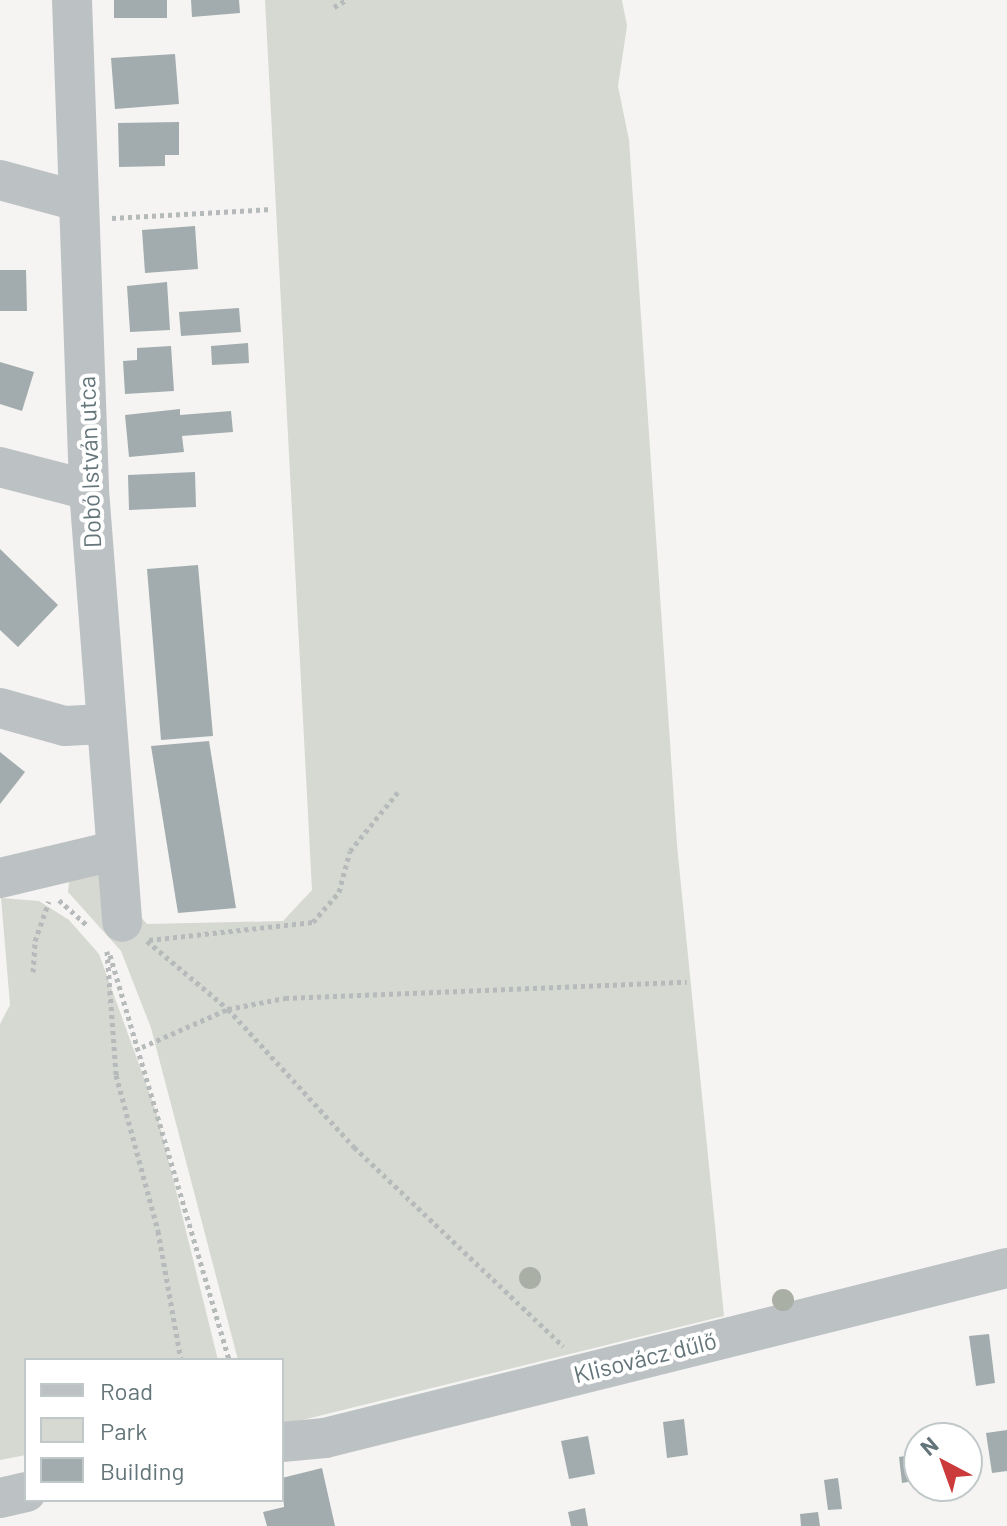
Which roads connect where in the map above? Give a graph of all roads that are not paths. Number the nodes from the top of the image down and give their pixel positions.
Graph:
1 (72, 0) edge
2 (0, 180) edge
3 (79, 210) junction
4 (0, 467) edge
5 (89, 490) junction
6 (0, 708) edge
7 (104, 724) junction
8 (113, 851) junction
9 (3, 878) edge
10 (120, 937) road end
11 (1007, 1268) edge
12 (284, 1442) edge
13 (24, 1492) edge
14 (0, 1498) edge

1 - 3 street, Dobó István utca
2 - 3 street
3 - 5 street, Dobó István utca
4 - 5 street
5 - 7 street, Dobó István utca
6 - 7 street
7 - 8 street, Dobó István utca
8 - 9 street
8 - 10 street, Dobó István utca
11 - 12 street, Klisovácz dűlő
13 - 14 street

